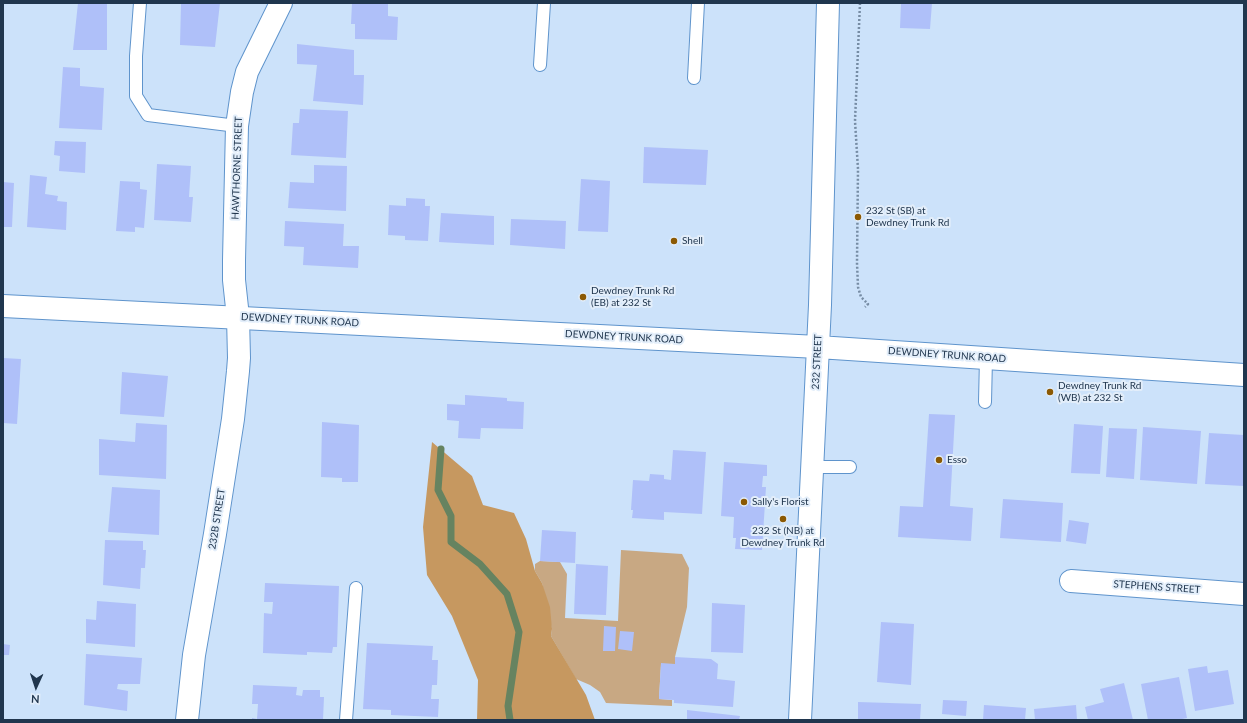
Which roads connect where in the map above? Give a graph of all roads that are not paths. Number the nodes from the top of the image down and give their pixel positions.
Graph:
1 (140, 3) edge
2 (281, 3) edge
3 (544, 3) edge
4 (698, 3) edge
5 (828, 3) edge
6 (540, 65) dead end
7 (694, 78) dead end
8 (237, 126) junction
9 (3, 306) edge
10 (238, 317) junction
11 (818, 347) junction
12 (986, 358) junction
13 (1244, 375) edge
14 (985, 402) dead end
15 (812, 467) junction
16 (850, 467) dead end
17 (1071, 581) dead end
18 (356, 588) dead end
19 (1244, 594) edge
20 (187, 720) edge
21 (346, 720) edge
22 (800, 720) edge

1 - 8 lane
2 - 8 main road, HAWTHORNE STREET
3 - 6 lane
4 - 7 lane
5 - 11 main road, 232 STREET
8 - 10 main road, HAWTHORNE STREET
9 - 10 main road, DEWDNEY TRUNK ROAD
10 - 11 main road, DEWDNEY TRUNK ROAD
10 - 20 main road, 232B STREET
11 - 12 main road, DEWDNEY TRUNK ROAD
11 - 15 main road, 232 STREET
12 - 13 main road, DEWDNEY TRUNK ROAD
12 - 14 lane
15 - 16 lane
15 - 22 main road, 232 STREET
17 - 19 main road, STEPHENS STREET
18 - 21 lane

